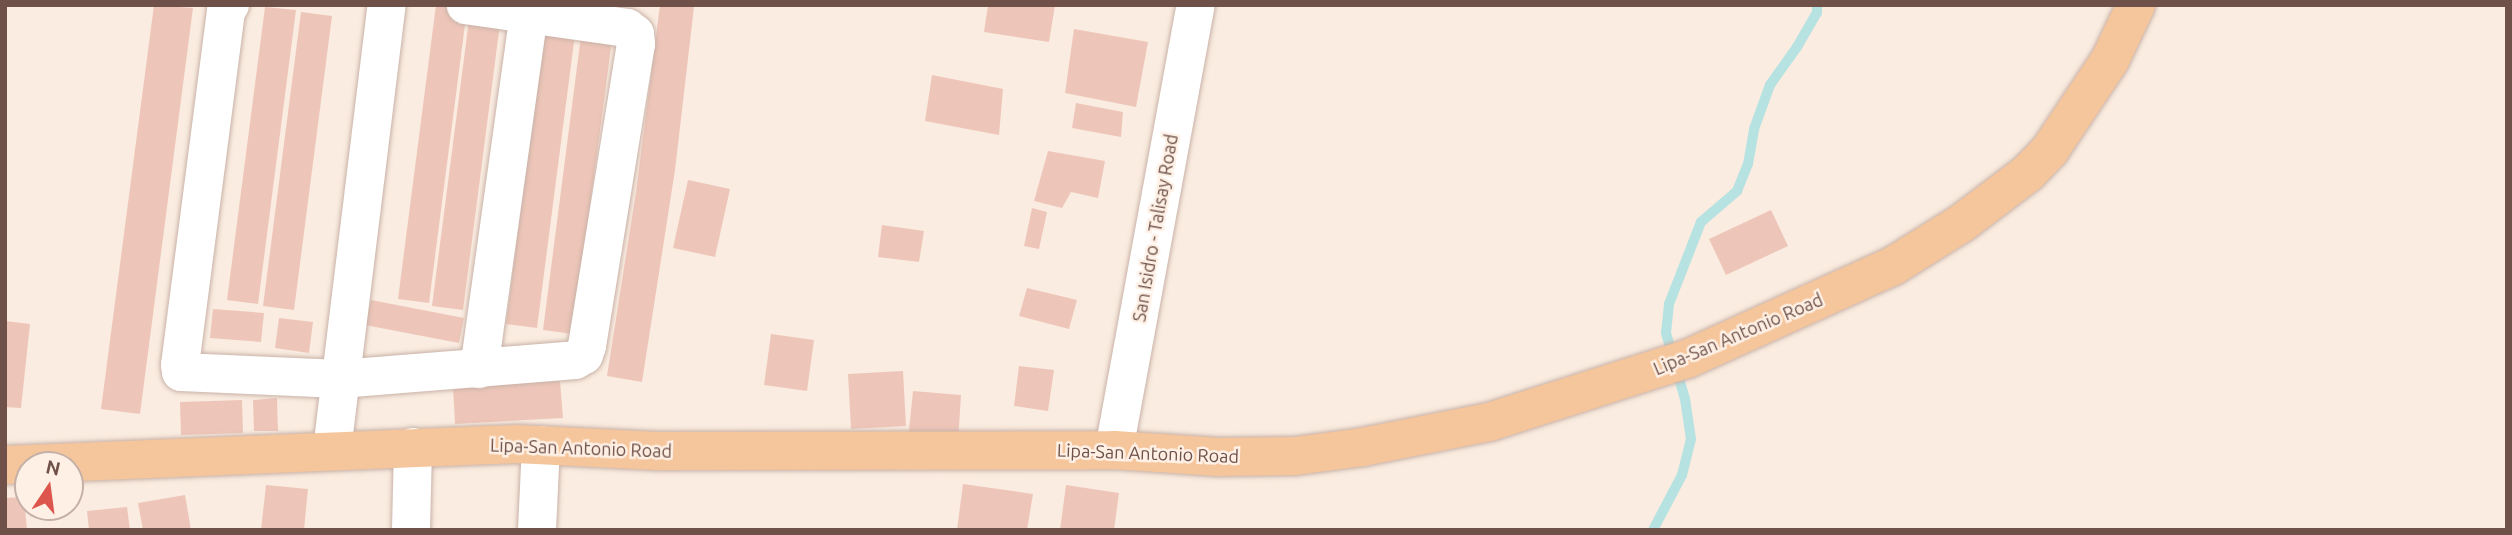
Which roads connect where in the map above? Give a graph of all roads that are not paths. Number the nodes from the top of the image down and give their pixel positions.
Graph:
1 (230, 5) edge
2 (387, 5) edge
3 (466, 5) edge
4 (1196, 5) edge
5 (2136, 5) edge
6 (529, 12) junction
7 (479, 369) junction
8 (340, 379) junction
9 (541, 445) junction
10 (413, 447) junction
11 (332, 450) junction
12 (1114, 450) junction
13 (5, 465) edge
14 (411, 530) edge
15 (537, 530) edge

1 - 8 street
2 - 8 street
3 - 6 street
4 - 12 street, San Isidro - Talisay Road
5 - 12 main road, Lipa-San Antonio Road
6 - 7 street
6 - 7 street
7 - 8 street
8 - 11 street
9 - 10 main road, Lipa-San Antonio Road
9 - 12 main road, Lipa-San Antonio Road
9 - 15 street
10 - 11 main road, Lipa-San Antonio Road
10 - 14 street
11 - 13 main road, Lipa-San Antonio Road

